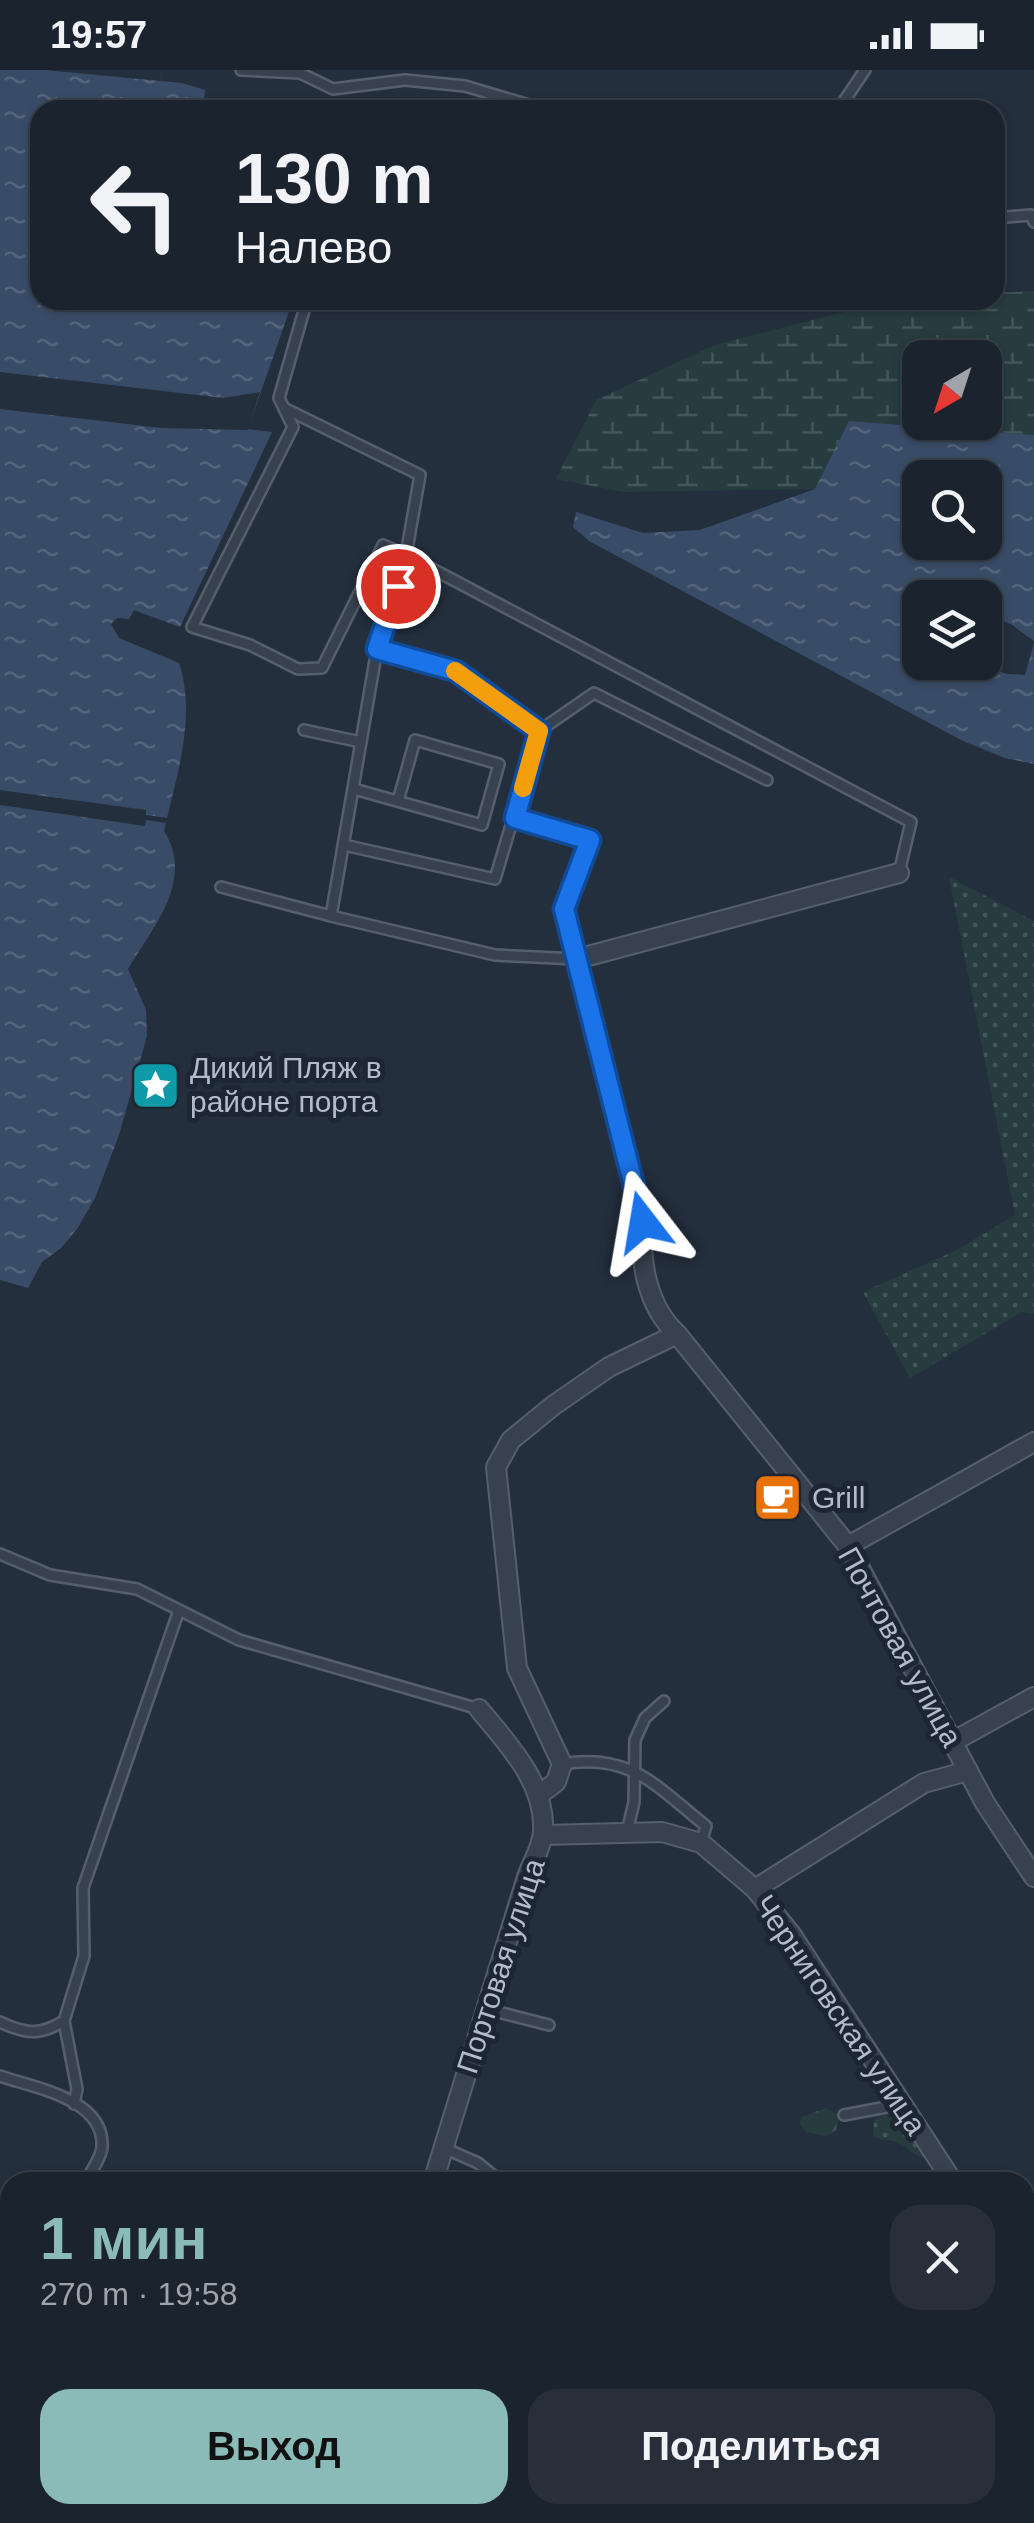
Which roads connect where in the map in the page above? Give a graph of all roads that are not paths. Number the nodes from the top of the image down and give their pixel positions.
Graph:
1 (241, 70) edge
2 (866, 70) edge
3 (512, 100) edge
4 (845, 100) edge
5 (1005, 217) edge
6 (1034, 222) edge
7 (304, 310) edge
8 (284, 408) junction
9 (406, 555) junction
10 (398, 586) dead end
11 (377, 649) junction
12 (304, 730) dead end
13 (539, 731) junction
14 (362, 742) junction
15 (767, 780) dead end
16 (354, 788) junction
17 (398, 801) junction
18 (515, 818) junction
19 (344, 845) junction
20 (899, 874) joint
21 (221, 887) dead end
22 (331, 916) junction
23 (577, 958) junction
24 (677, 1334) junction
25 (1034, 1442) edge
26 (848, 1546) junction
27 (0, 1554) edge
28 (179, 1610) junction
29 (1034, 1696) edge
30 (664, 1701) dead end
31 (479, 1709) joint
32 (952, 1742) junction
33 (562, 1764) junction
34 (636, 1770) junction
35 (968, 1772) junction
36 (539, 1795) junction
37 (626, 1834) junction
38 (543, 1835) junction
39 (701, 1843) junction
40 (1034, 1877) edge
41 (755, 1889) junction
42 (486, 2009) junction
43 (64, 2021) junction
44 (0, 2022) edge
45 (549, 2025) dead end
46 (0, 2076) edge
47 (74, 2104) junction
48 (903, 2104) junction
49 (844, 2115) dead end
50 (443, 2148) junction
51 (91, 2172) edge
52 (436, 2172) edge
53 (490, 2172) edge
54 (947, 2172) edge

1 - 3 lane
2 - 4 lane
5 - 6 lane
7 - 8 lane
8 - 9 lane
8 - 9 lane
9 - 20 lane
10 - 11 lane
11 - 13 lane
11 - 14 lane
12 - 14 lane
13 - 15 lane
13 - 18 lane
14 - 16 lane
16 - 17 lane
16 - 19 lane
17 - 17 lane
18 - 19 lane
18 - 23 lane
19 - 22 lane
20 - 23 street
21 - 22 lane
22 - 23 lane
23 - 24 street, Почтовая улица
24 - 26 street, Почтовая улица
24 - 33 street
25 - 26 street
26 - 32 street, Почтовая улица
27 - 28 lane
28 - 31 lane
28 - 43 lane
29 - 32 street
30 - 34 lane
31 - 36 street, Портовая улица
32 - 35 street, Почтовая улица
33 - 34 lane
33 - 36 street
34 - 37 lane
34 - 39 lane
35 - 40 street, Почтовая улица
35 - 41 street
36 - 38 street, Портовая улица
37 - 38 street, Черниговская улица
37 - 39 street, Черниговская улица
38 - 42 street, Портовая улица
39 - 41 street, Черниговская улица
41 - 48 street, Черниговская улица
42 - 45 lane
42 - 50 street, Портовая улица
43 - 44 lane
43 - 47 lane
46 - 47 lane
47 - 51 lane
48 - 49 lane
48 - 54 street, Черниговская улица
50 - 52 street, Портовая улица
50 - 53 lane

